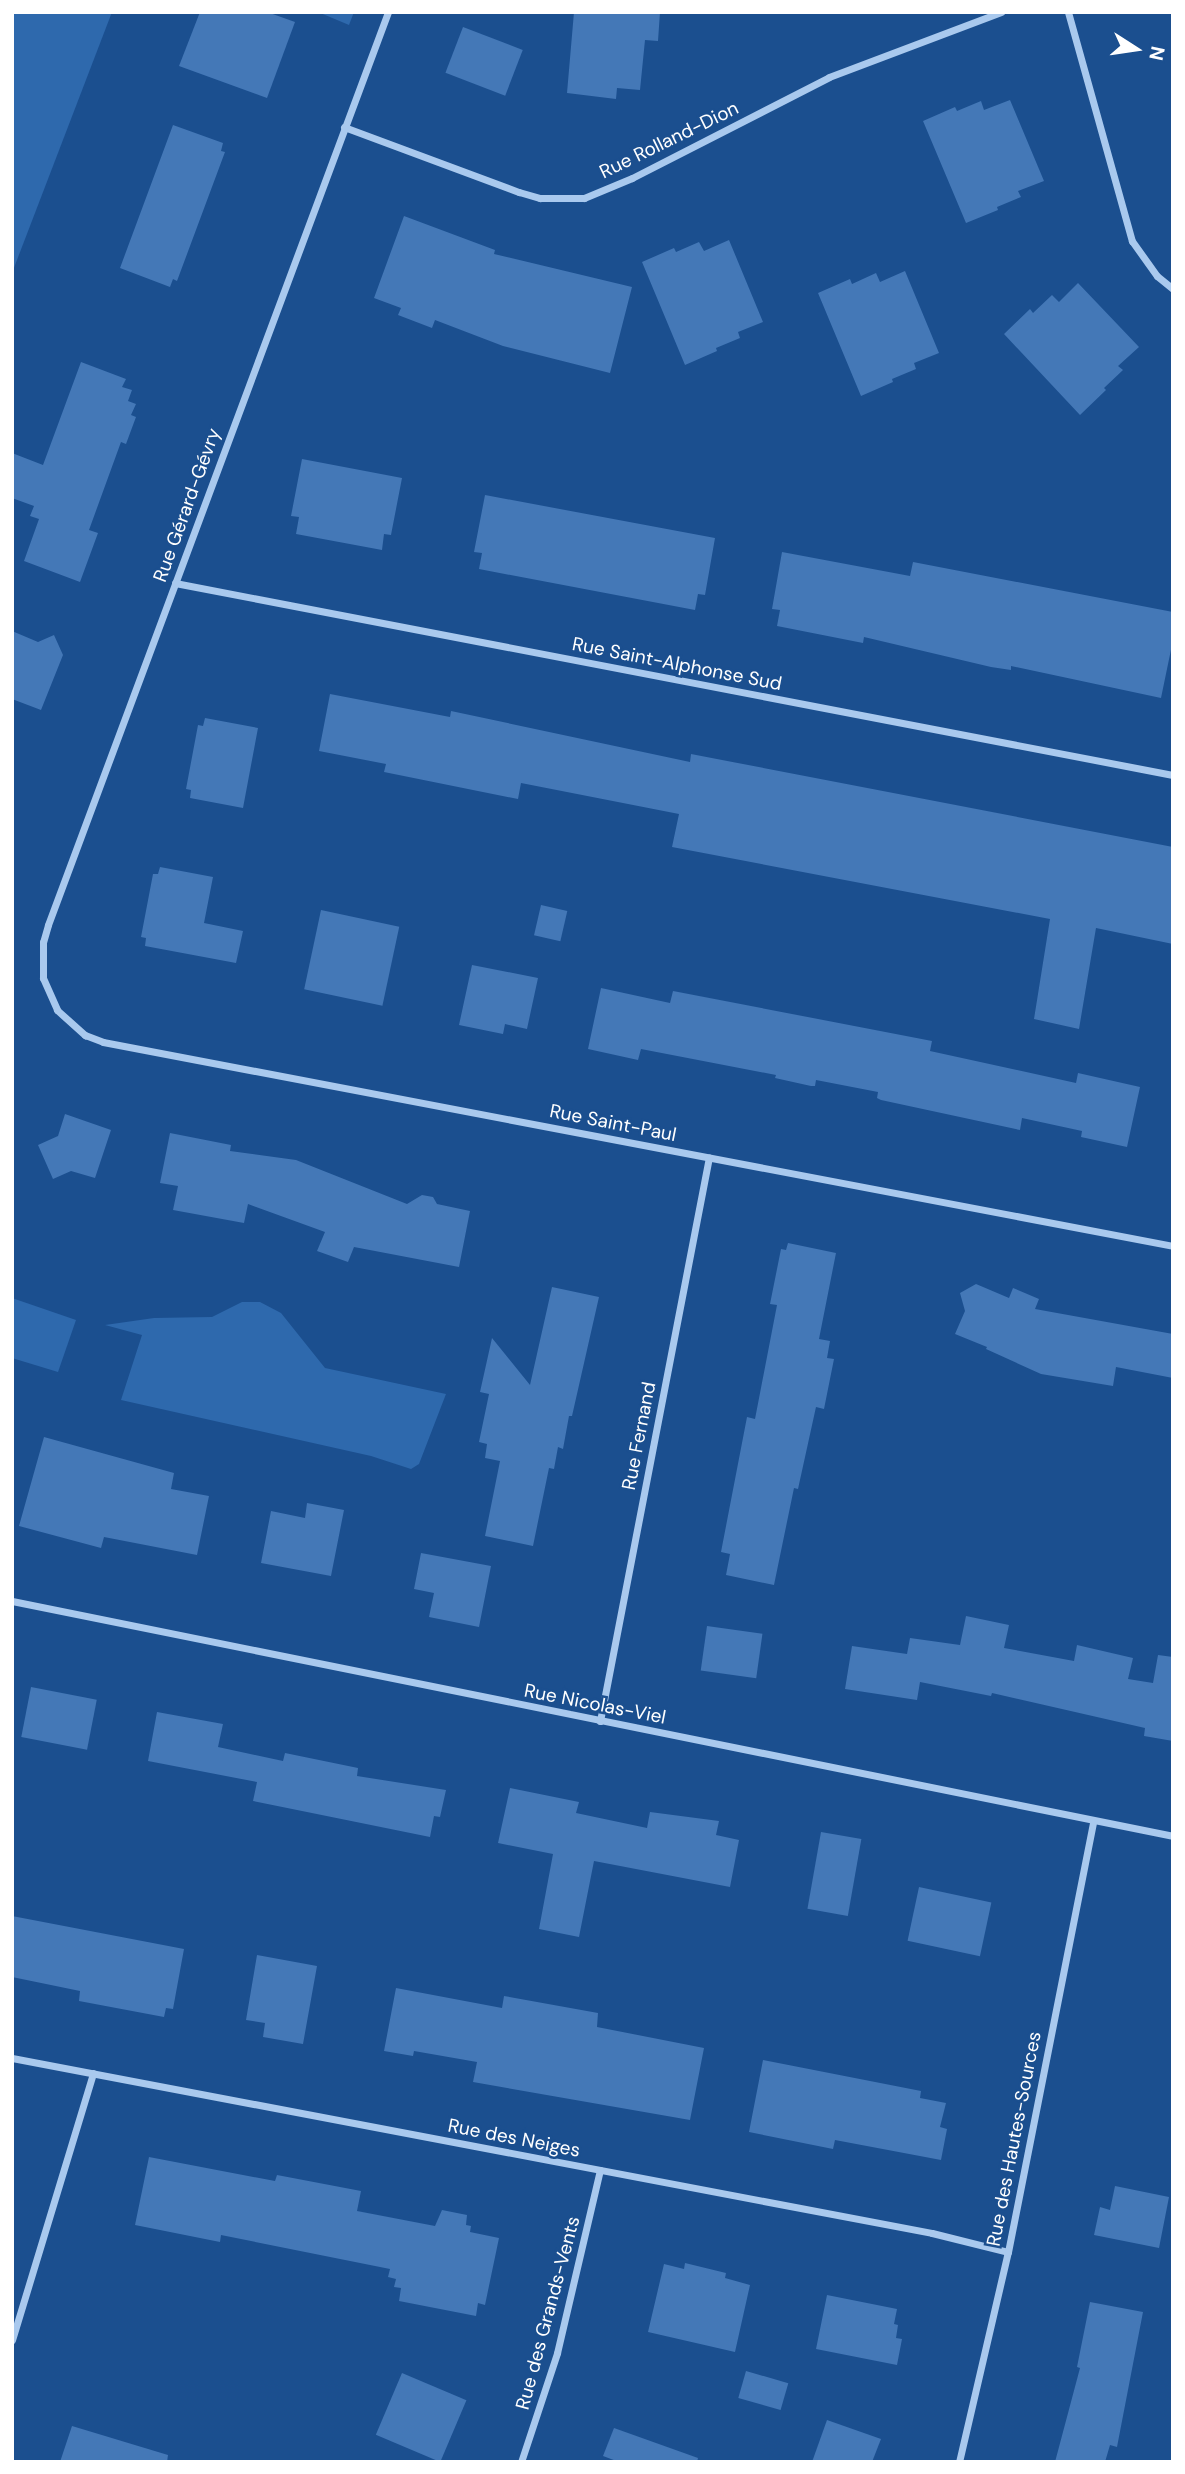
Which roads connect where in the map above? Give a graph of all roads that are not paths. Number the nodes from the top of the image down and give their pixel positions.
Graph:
1 (388, 12) edge
2 (1001, 12) edge
3 (1068, 12) edge
4 (344, 127) junction
5 (1173, 289) edge
6 (175, 583) junction
7 (1173, 775) edge
8 (57, 1010) joint
9 (709, 1157) junction
10 (1173, 1246) edge
11 (12, 1601) edge
12 (600, 1721) junction
13 (1093, 1821) junction
14 (1173, 1836) edge
15 (12, 2058) edge
16 (93, 2073) junction
17 (600, 2170) junction
18 (1008, 2252) junction
19 (12, 2340) edge
20 (521, 2462) edge
21 (960, 2462) edge

1 - 4 street, Rue Gérard-Gévry
2 - 4 street, Rue Rolland-Dion
3 - 5 street
4 - 6 street, Rue Gérard-Gévry
6 - 7 street, Rue Saint-Alphonse Sud
6 - 8 street, Rue Gérard-Gévry
8 - 9 street, Rue Saint-Paul
9 - 10 street, Rue Saint-Paul
9 - 12 street, Rue Fernand
11 - 12 street, Rue Nicolas-Viel
12 - 13 street, Rue Nicolas-Viel
13 - 14 street, Rue Nicolas-Viel
13 - 18 street, Rue des Hautes-Sources
15 - 16 street, Rue des Neiges
16 - 17 street, Rue des Neiges
16 - 19 street
17 - 18 street, Rue des Neiges
17 - 20 street, Rue des Grands-Vents
18 - 21 street, Rue des Hautes-Sources

